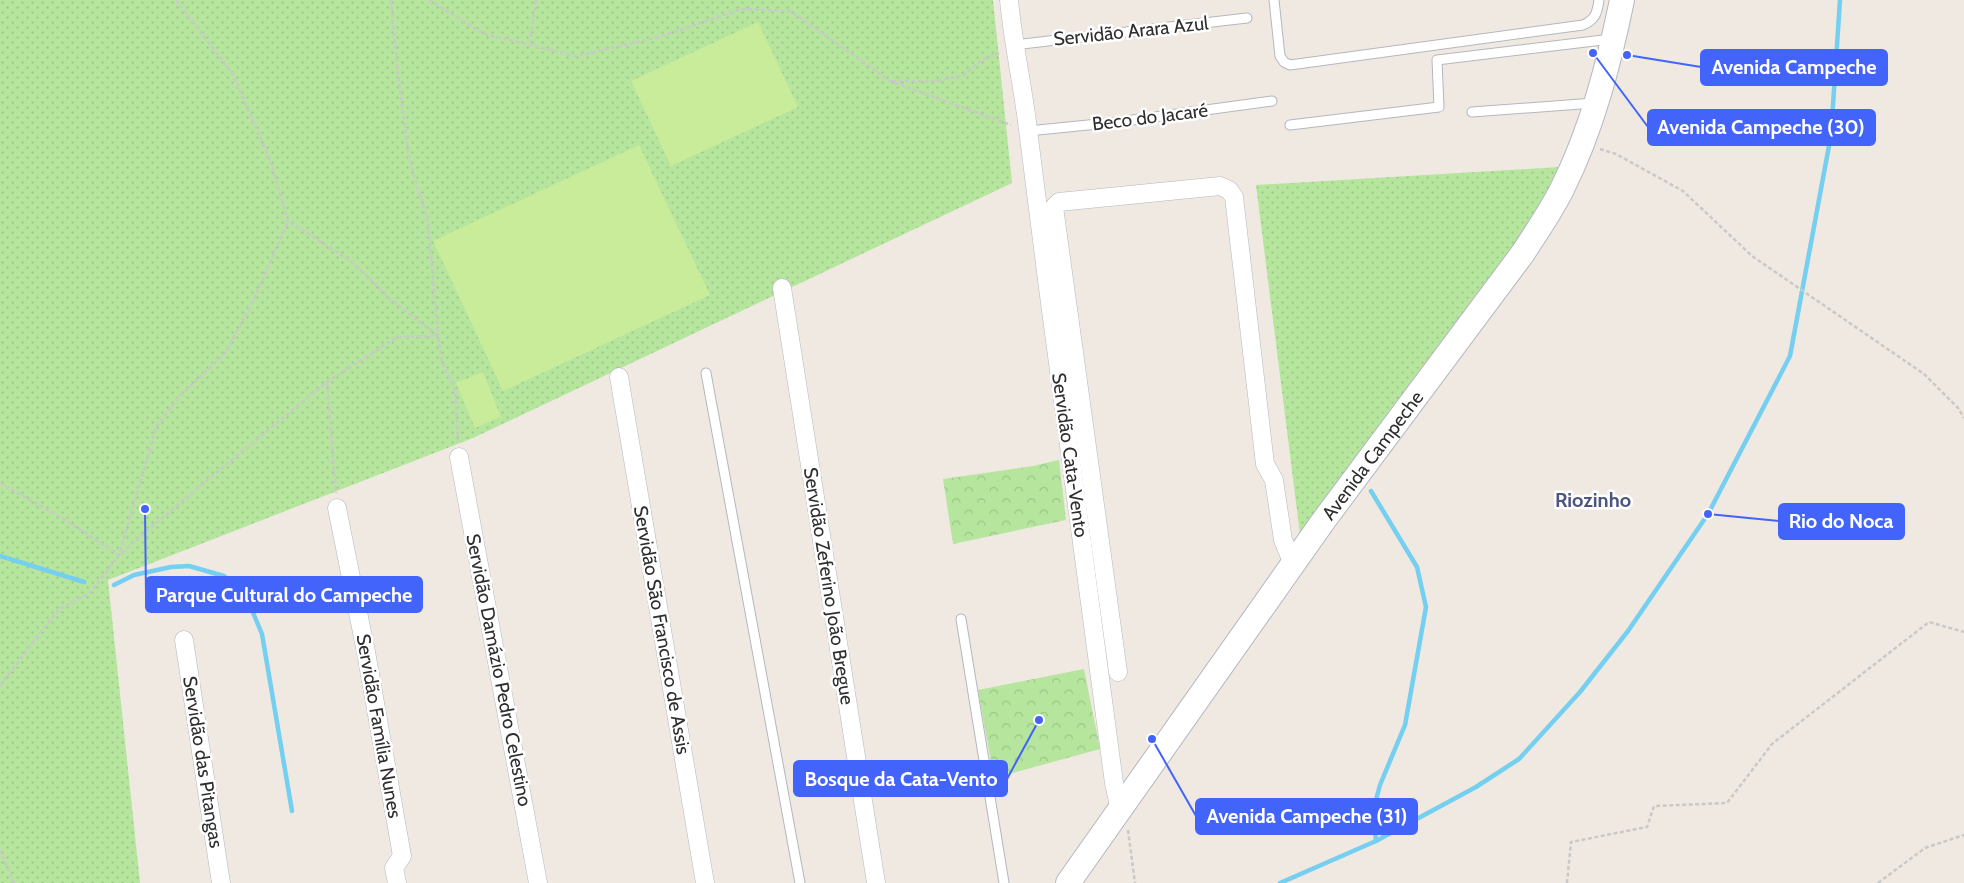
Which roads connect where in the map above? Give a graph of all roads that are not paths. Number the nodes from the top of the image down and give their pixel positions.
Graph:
1 (1009, 0) edge
2 (1021, 0) edge
3 (1274, 0) edge
4 (1600, 0) edge
5 (1622, 0) edge
6 (1247, 18) dead end
7 (1614, 39) junction
8 (1020, 44) junction
9 (1272, 101) dead end
10 (1595, 103) junction
11 (1472, 112) dead end
12 (1290, 125) dead end
13 (1028, 131) junction
14 (782, 288) dead end
15 (1066, 360) junction
16 (706, 373) dead end
17 (619, 377) dead end
18 (459, 458) road end
19 (337, 508) road end
20 (1293, 564) junction
21 (961, 618) dead end
22 (184, 640) dead end
23 (1118, 672) dead end
24 (1120, 810) junction
25 (221, 883) edge
26 (397, 883) edge
27 (538, 883) edge
28 (705, 883) edge
29 (800, 883) edge
30 (876, 883) edge
31 (1004, 883) edge
32 (1068, 883) edge

1 - 8 street, Servidão Cata-Vento
2 - 8 street, Servidão Cata-Vento
3 - 4 lane
5 - 7 main road, Avenida Campeche
6 - 8 lane, Servidão Arara Azul
7 - 10 main road, Avenida Campeche
7 - 12 lane
8 - 13 street, Servidão Cata-Vento
9 - 13 lane, Beco do Jacaré
10 - 11 lane
10 - 20 main road, Avenida Campeche
13 - 15 street, Servidão Cata-Vento
14 - 30 street, Servidão Zeferino João Bregue
15 - 20 street
15 - 23 street
15 - 24 street, Servidão Cata-Vento
16 - 29 lane
17 - 28 street, Servidão São Francisco de Assis
18 - 27 street, Servidão Damázio Pedro Celestino
19 - 26 street, Servidão Família Nunes
20 - 24 main road, Avenida Campeche
21 - 31 lane
22 - 25 street, Servidão das Pitangas
24 - 32 main road, Avenida Campeche

